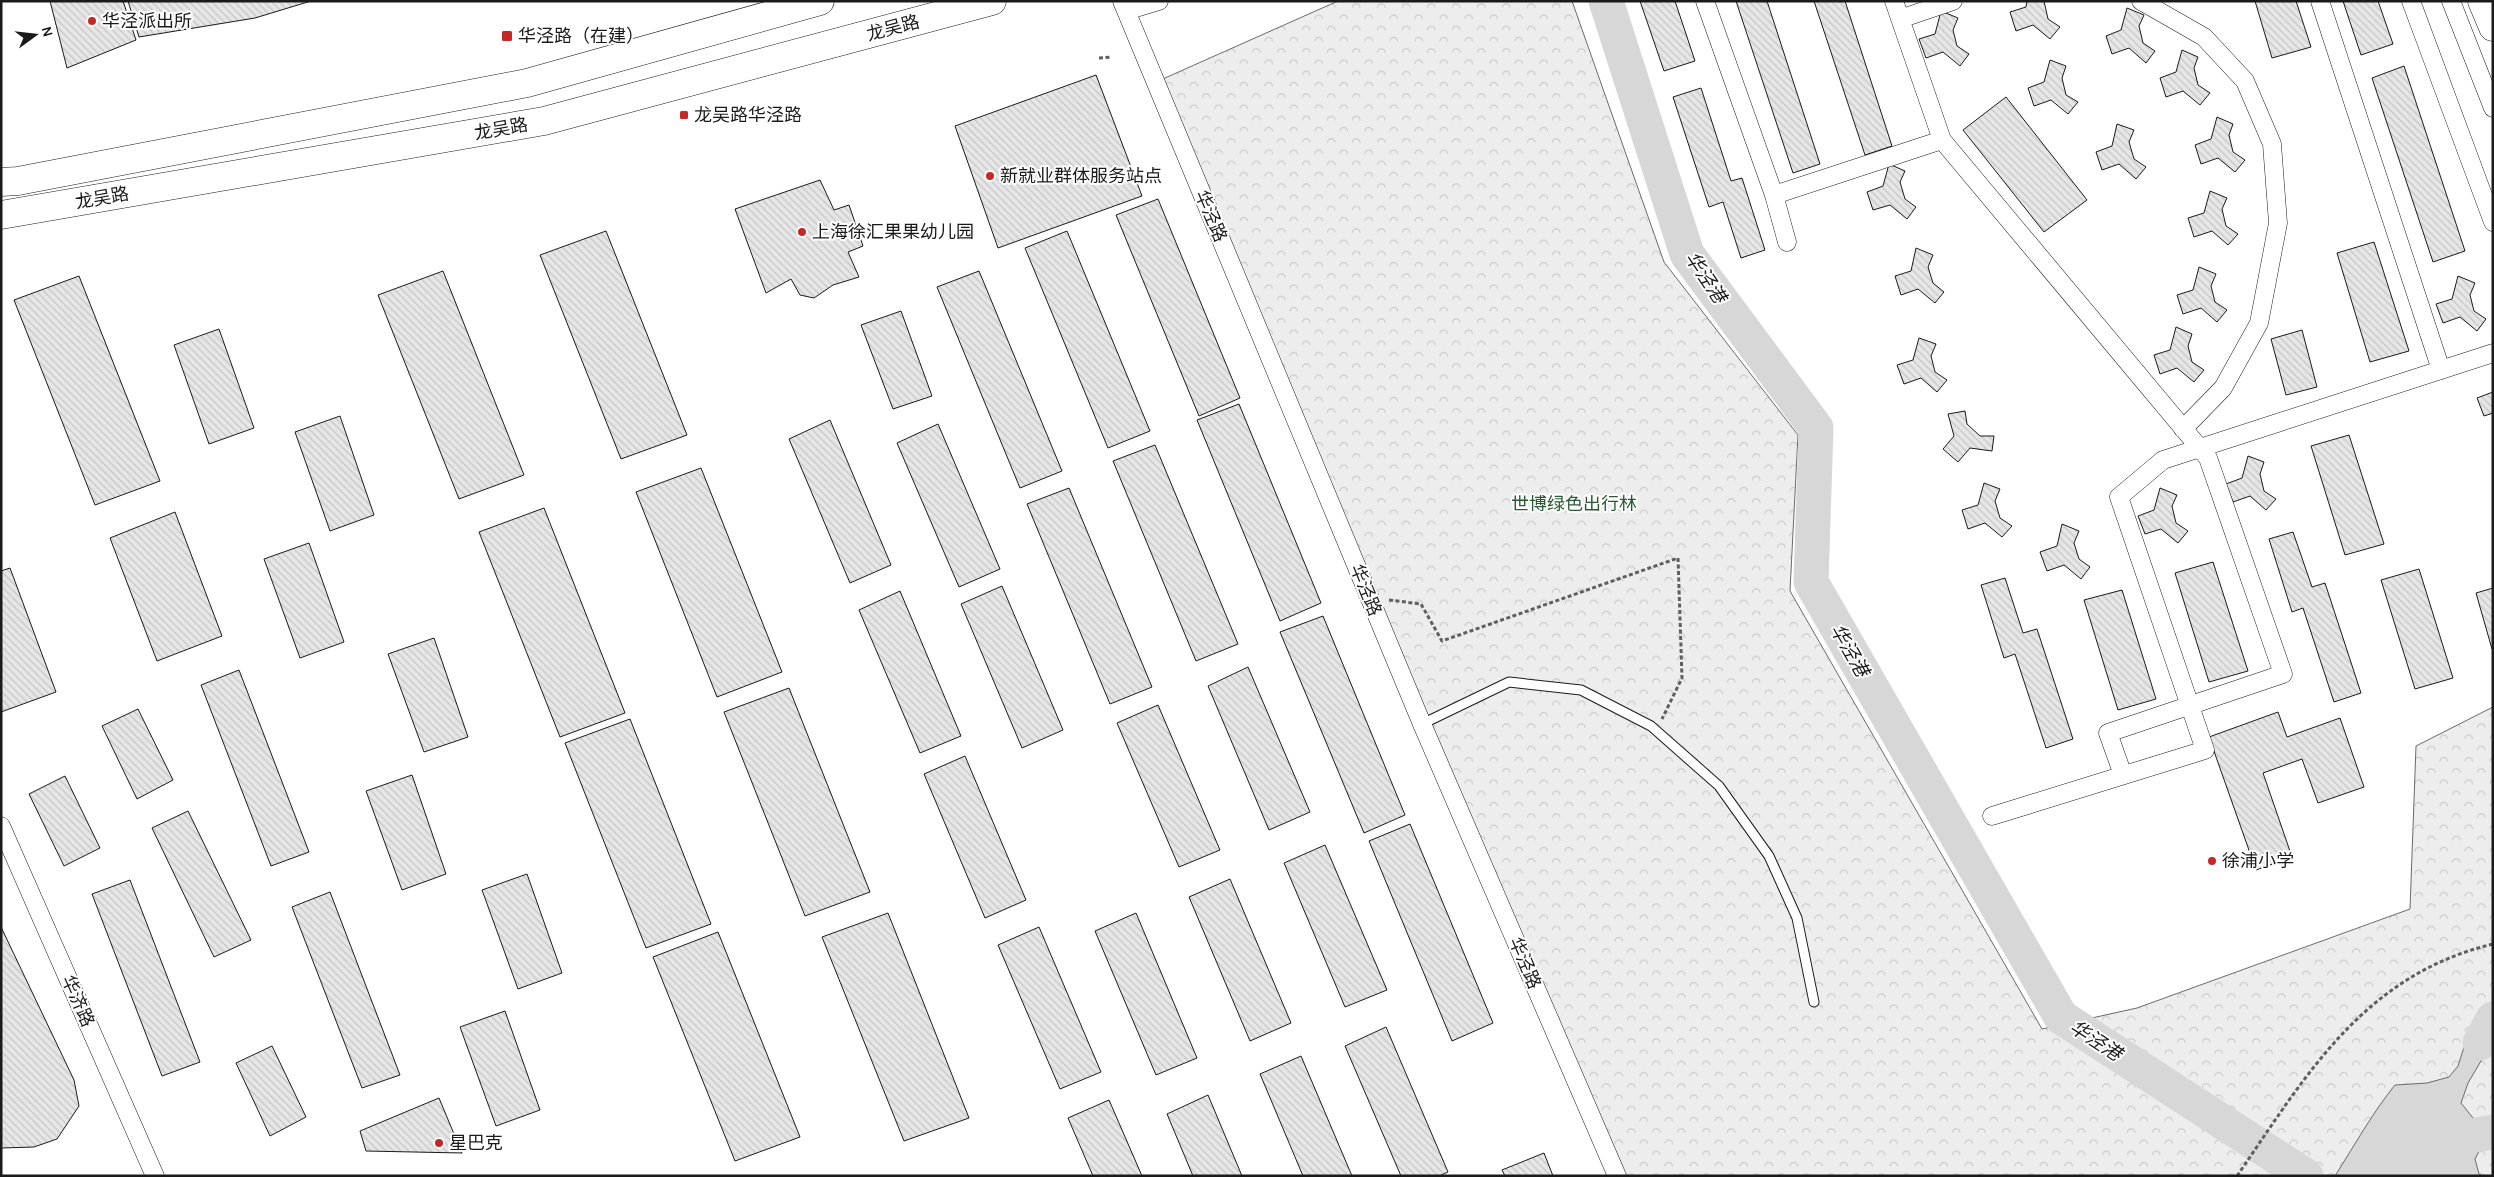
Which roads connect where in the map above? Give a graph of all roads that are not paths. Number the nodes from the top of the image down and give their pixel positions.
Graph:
1 (820, 1) edge
2 (992, 1) edge
3 (1159, 1) edge
4 (1705, 1) edge
5 (1894, 1) edge
6 (1953, 1) edge
7 (2142, 1) edge
8 (2320, 1) edge
9 (2411, 1) edge
10 (2450, 1) edge
11 (2482, 1) edge
12 (1124, 6) edge
13 (1900, 19) junction
14 (2493, 27) edge
15 (2493, 108) edge
16 (1942, 140) junction
17 (1, 182) edge
18 (1774, 195) junction
19 (1, 215) edge
20 (2493, 222) edge
21 (1787, 242) dead end
22 (2493, 353) edge
23 (2441, 370) junction
24 (2183, 429) junction
25 (2200, 449) junction
26 (2189, 706) junction
27 (1422, 724) junction
28 (2123, 775) junction
29 (1992, 816) dead end
30 (1, 826) edge
31 (1814, 1002) dead end
32 (155, 1176) edge
33 (1617, 1176) edge

1 - 17 main road, 龙吴路
2 - 19 main road, 龙吴路
3 - 12 street
4 - 18 street
5 - 13 street
6 - 13 street
7 - 24 street
8 - 23 street
9 - 20 street
10 - 15 street
11 - 14 main road
12 - 27 street, 华泾路
13 - 16 street
16 - 18 street
16 - 24 street
18 - 21 street
22 - 23 street
23 - 25 street
24 - 25 street
25 - 26 street
25 - 26 street
26 - 28 street
26 - 28 street
27 - 31 lane
27 - 33 street, 华泾路
28 - 29 street
30 - 32 street, 华济路

